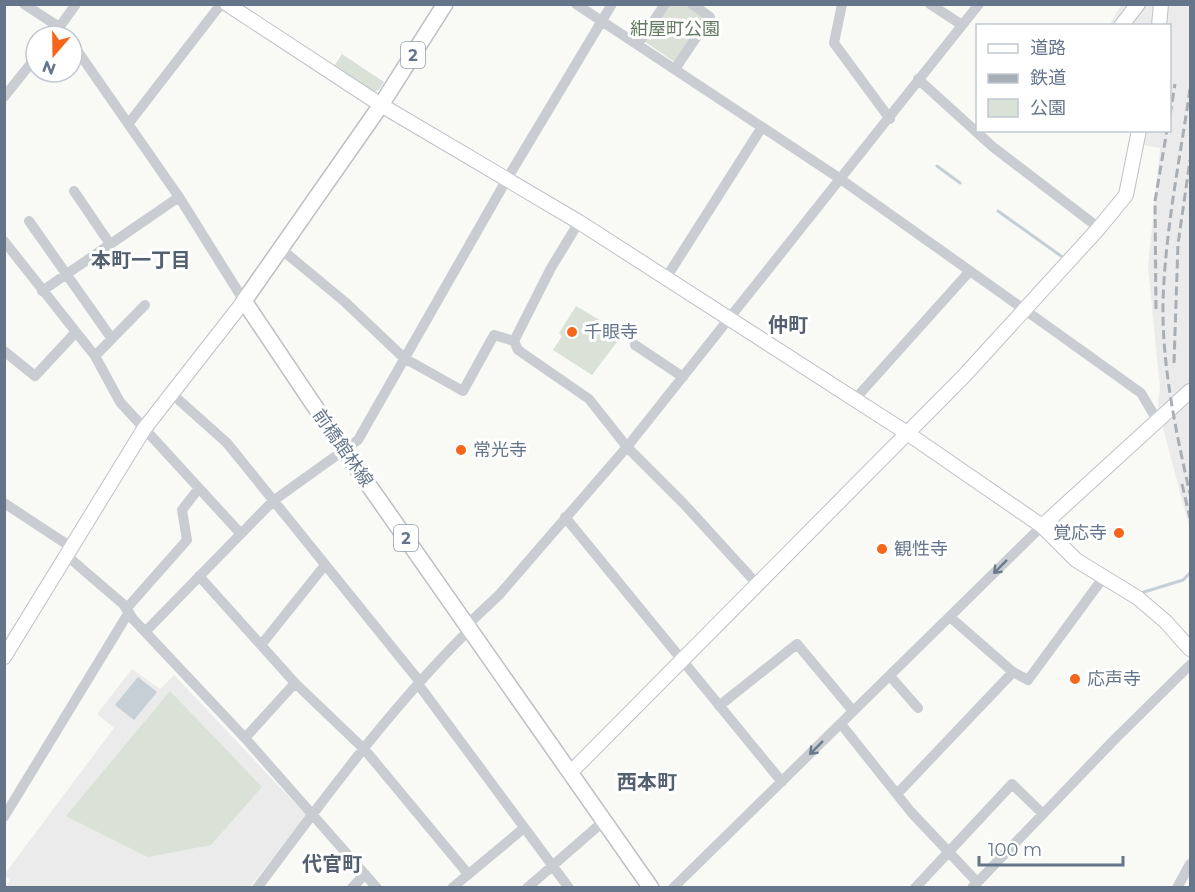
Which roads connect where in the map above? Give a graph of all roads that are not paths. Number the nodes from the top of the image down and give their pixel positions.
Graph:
1 (24, 4) edge
2 (76, 4) edge
3 (221, 4) edge
4 (227, 4) edge
5 (445, 4) edge
6 (576, 4) edge
7 (612, 4) edge
8 (664, 4) edge
9 (692, 4) edge
10 (842, 4) edge
11 (930, 4) edge
12 (979, 4) edge
13 (1138, 4) edge
14 (1161, 4) edge
15 (1127, 15) edge
16 (601, 20) junction
17 (48, 24) edge
18 (64, 24) edge
19 (1159, 24) edge
20 (962, 25) junction
21 (638, 44) junction
22 (84, 60) edge
23 (675, 69) junction
24 (24, 72) edge
25 (918, 79) junction
26 (4, 97) edge
27 (381, 105) junction
28 (890, 119) junction
29 (129, 123) junction
30 (762, 126) junction
31 (976, 132) edge
32 (976, 132) edge
33 (1138, 132) edge
34 (839, 178) junction
35 (507, 179) junction
36 (74, 191) dead end
37 (178, 197) junction
38 (29, 220) dead end
39 (579, 222) junction
40 (1099, 228) junction
41 (4, 241) edge
42 (110, 244) junction
43 (280, 249) junction
44 (969, 272) junction
45 (68, 273) junction
46 (666, 278) junction
47 (42, 291) junction
48 (244, 301) junction
49 (145, 305) dead end
50 (1025, 310) junction
51 (730, 319) junction
52 (75, 333) junction
53 (112, 339) junction
54 (514, 341) junction
55 (635, 345) dead end
56 (4, 351) edge
57 (95, 356) junction
58 (404, 358) junction
59 (683, 377) junction
60 (1191, 391) edge
61 (171, 393) junction
62 (856, 398) junction
63 (1157, 420) junction
64 (144, 429) junction
65 (908, 433) junction
66 (627, 447) junction
67 (344, 450) junction
68 (199, 488) junction
69 (273, 501) junction
70 (4, 503) edge
71 (565, 517) junction
72 (1042, 526) junction
73 (241, 534) junction
74 (69, 551) junction
75 (325, 565) junction
76 (199, 576) junction
77 (1103, 578) junction
78 (758, 585) junction
79 (128, 610) junction
80 (950, 617) junction
81 (469, 627) junction
82 (145, 632) junction
83 (261, 645) junction
84 (1191, 649) edge
85 (4, 657) edge
86 (682, 660) junction
87 (1191, 665) edge
88 (1013, 672) junction
89 (890, 676) junction
90 (295, 682) junction
91 (419, 683) junction
92 (719, 706) junction
93 (918, 708) dead end
94 (853, 711) junction
95 (841, 724) junction
96 (245, 738) junction
97 (365, 750) junction
98 (570, 773) junction
99 (782, 782) junction
100 (897, 795) junction
101 (313, 813) junction
102 (1042, 814) junction
103 (4, 817) edge
104 (604, 820) junction
105 (524, 828) junction
106 (950, 851) junction
107 (1191, 864) edge
108 (553, 865) junction
109 (365, 874) junction
110 (468, 874) junction
111 (975, 885) edge
112 (257, 888) edge
113 (352, 888) edge
114 (376, 888) edge
115 (452, 888) edge
116 (527, 888) edge
117 (569, 888) edge
118 (651, 888) edge
119 (673, 888) edge
120 (915, 888) edge
121 (1177, 888) edge

1 - 17 street
2 - 18 street
3 - 29 street
4 - 27 street
5 - 27 main road, 2
6 - 16 street
7 - 16 street
8 - 21 street
9 - 23 street
10 - 28 street
11 - 20 street
12 - 20 street
13 - 15 street
14 - 19 street
16 - 21 street
16 - 35 street
20 - 25 street
21 - 23 street
22 - 29 street
23 - 30 street
24 - 26 street
25 - 28 street
25 - 31 street
27 - 35 street
27 - 43 main road, 2
28 - 34 street
29 - 37 street
30 - 34 street
30 - 46 street
32 - 40 street
33 - 40 street
34 - 44 street
34 - 51 street
35 - 39 street
35 - 58 street
36 - 42 street
37 - 42 street
37 - 48 street
38 - 45 street
39 - 46 street
39 - 54 street
40 - 50 street
41 - 47 street
42 - 45 street
43 - 48 main road, 2
43 - 58 street
44 - 50 street
44 - 62 street
45 - 47 street
45 - 53 street
46 - 51 street
47 - 52 street
48 - 61 street
48 - 67 main road, 前橋館林線 / 2
49 - 53 street
50 - 63 street
50 - 65 street
51 - 59 street
51 - 62 street
52 - 56 street
52 - 57 street
53 - 57 street
54 - 58 street
54 - 66 street
55 - 59 street
57 - 64 street
58 - 67 street
59 - 66 street
60 - 63 street
61 - 64 street
61 - 69 street
62 - 65 street
63 - 72 street
64 - 68 street
64 - 74 street
65 - 72 street
65 - 78 street
66 - 71 street
66 - 78 street
67 - 69 street
67 - 81 main road, 前橋館林線 / 2
68 - 73 street
68 - 79 street
69 - 73 street
69 - 75 street
70 - 74 street
71 - 81 street
71 - 86 street
72 - 77 street
72 -> 80 street
73 - 76 street
74 - 79 street
74 - 85 street
75 - 83 street
75 - 91 street
76 - 82 street
76 - 83 street
77 - 84 street
77 - 88 street
78 - 86 street
79 - 82 street
79 - 103 street
80 - 88 street
80 - 89 street
81 - 91 street
81 - 98 main road, 前橋館林線 / 2
82 - 96 street
83 - 90 street
86 - 92 street
86 - 98 street
87 - 102 street
88 - 100 street
89 - 93 street
89 - 94 street
90 - 96 street
90 - 97 street
91 - 97 street
91 - 105 street
92 - 94 street
92 - 99 street
94 - 95 street
95 -> 99 street
95 - 100 street
96 - 101 street
97 - 101 street
97 - 110 street
98 - 104 main road, 前橋館林線 / 2
99 - 119 street
100 - 106 street
101 - 109 street
101 - 112 street
102 - 106 street
102 - 111 street
104 - 108 street
104 - 118 main road, 前橋館林線 / 2
105 - 108 street
105 - 110 street
106 - 111 street
106 - 120 street
107 - 121 street
108 - 116 street
108 - 117 street
109 - 113 street
109 - 114 street
110 - 115 street

